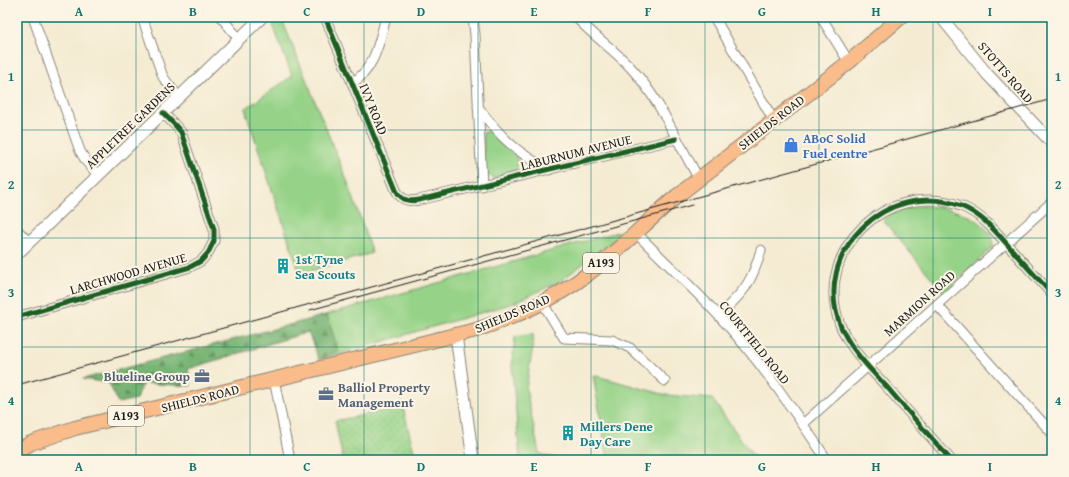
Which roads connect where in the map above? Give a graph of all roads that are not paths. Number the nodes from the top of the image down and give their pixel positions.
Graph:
1 (33, 17) edge
2 (142, 17) edge
3 (221, 17) edge
4 (262, 17) edge
5 (325, 17) edge
6 (386, 17) edge
7 (473, 17) edge
8 (576, 17) edge
9 (714, 17) edge
10 (821, 17) edge
11 (901, 17) edge
12 (941, 17) edge
13 (239, 39) junction
14 (849, 62) junction
15 (352, 83) junction
16 (179, 98) junction
17 (478, 107) junction
18 (163, 113) junction
19 (774, 120) junction
20 (676, 139) junction
21 (1052, 143) edge
22 (549, 170) junction
23 (98, 175) junction
24 (699, 178) junction
25 (482, 186) junction
26 (412, 202) joint
27 (1052, 202) edge
28 (17, 230) edge
29 (635, 232) junction
30 (29, 242) junction
31 (1006, 243) junction
32 (762, 250) dead end
33 (17, 254) edge
34 (1052, 294) edge
35 (542, 302) junction
36 (937, 305) junction
37 (719, 315) junction
38 (17, 317) edge
39 (456, 335) junction
40 (868, 366) junction
41 (274, 380) junction
42 (665, 381) dead end
43 (803, 424) junction
44 (1052, 433) edge
45 (17, 451) edge
46 (290, 460) edge
47 (473, 460) edge
48 (827, 460) edge
49 (951, 460) edge

1 - 23 street
2 - 16 street
3 - 13 street
4 - 13 street, APPLETREE GARDENS
5 - 15 street, IVY ROAD
6 - 15 street
7 - 17 street
8 - 20 street
9 - 19 street
10 - 14 street
11 - 14 main road, SHIELDS ROAD / A193
12 - 21 street, STOTTS ROAD
13 - 16 street, APPLETREE GARDENS
14 - 19 main road, SHIELDS ROAD / A193
15 - 26 street, IVY ROAD
16 - 18 street, APPLETREE GARDENS
17 - 22 street
17 - 25 street
18 - 23 street, APPLETREE GARDENS
18 - 38 street, LARCHWOOD AVENUE
19 - 24 main road, SHIELDS ROAD / A193
20 - 22 street, LABURNUM AVENUE
20 - 24 street
22 - 25 street, LABURNUM AVENUE
23 - 30 street, APPLETREE GARDENS
24 - 29 main road, SHIELDS ROAD / A193
25 - 26 street, LABURNUM AVENUE
27 - 31 street, MARMION ROAD
28 - 30 street
29 - 35 main road, SHIELDS ROAD / A193
29 - 37 street, COURTFIELD ROAD
30 - 33 street, APPLETREE GARDENS
31 - 34 street
31 - 36 street, MARMION ROAD
31 - 40 street
32 - 37 street
35 - 39 main road, SHIELDS ROAD / A193
35 - 42 street
36 - 40 street, MARMION ROAD
36 - 44 street
37 - 43 street, COURTFIELD ROAD
39 - 41 main road, SHIELDS ROAD / A193
39 - 47 street
40 - 43 street, MARMION ROAD
40 - 49 street
41 - 45 main road, SHIELDS ROAD / A193
41 - 46 street
43 - 48 street, COURTFIELD ROAD

